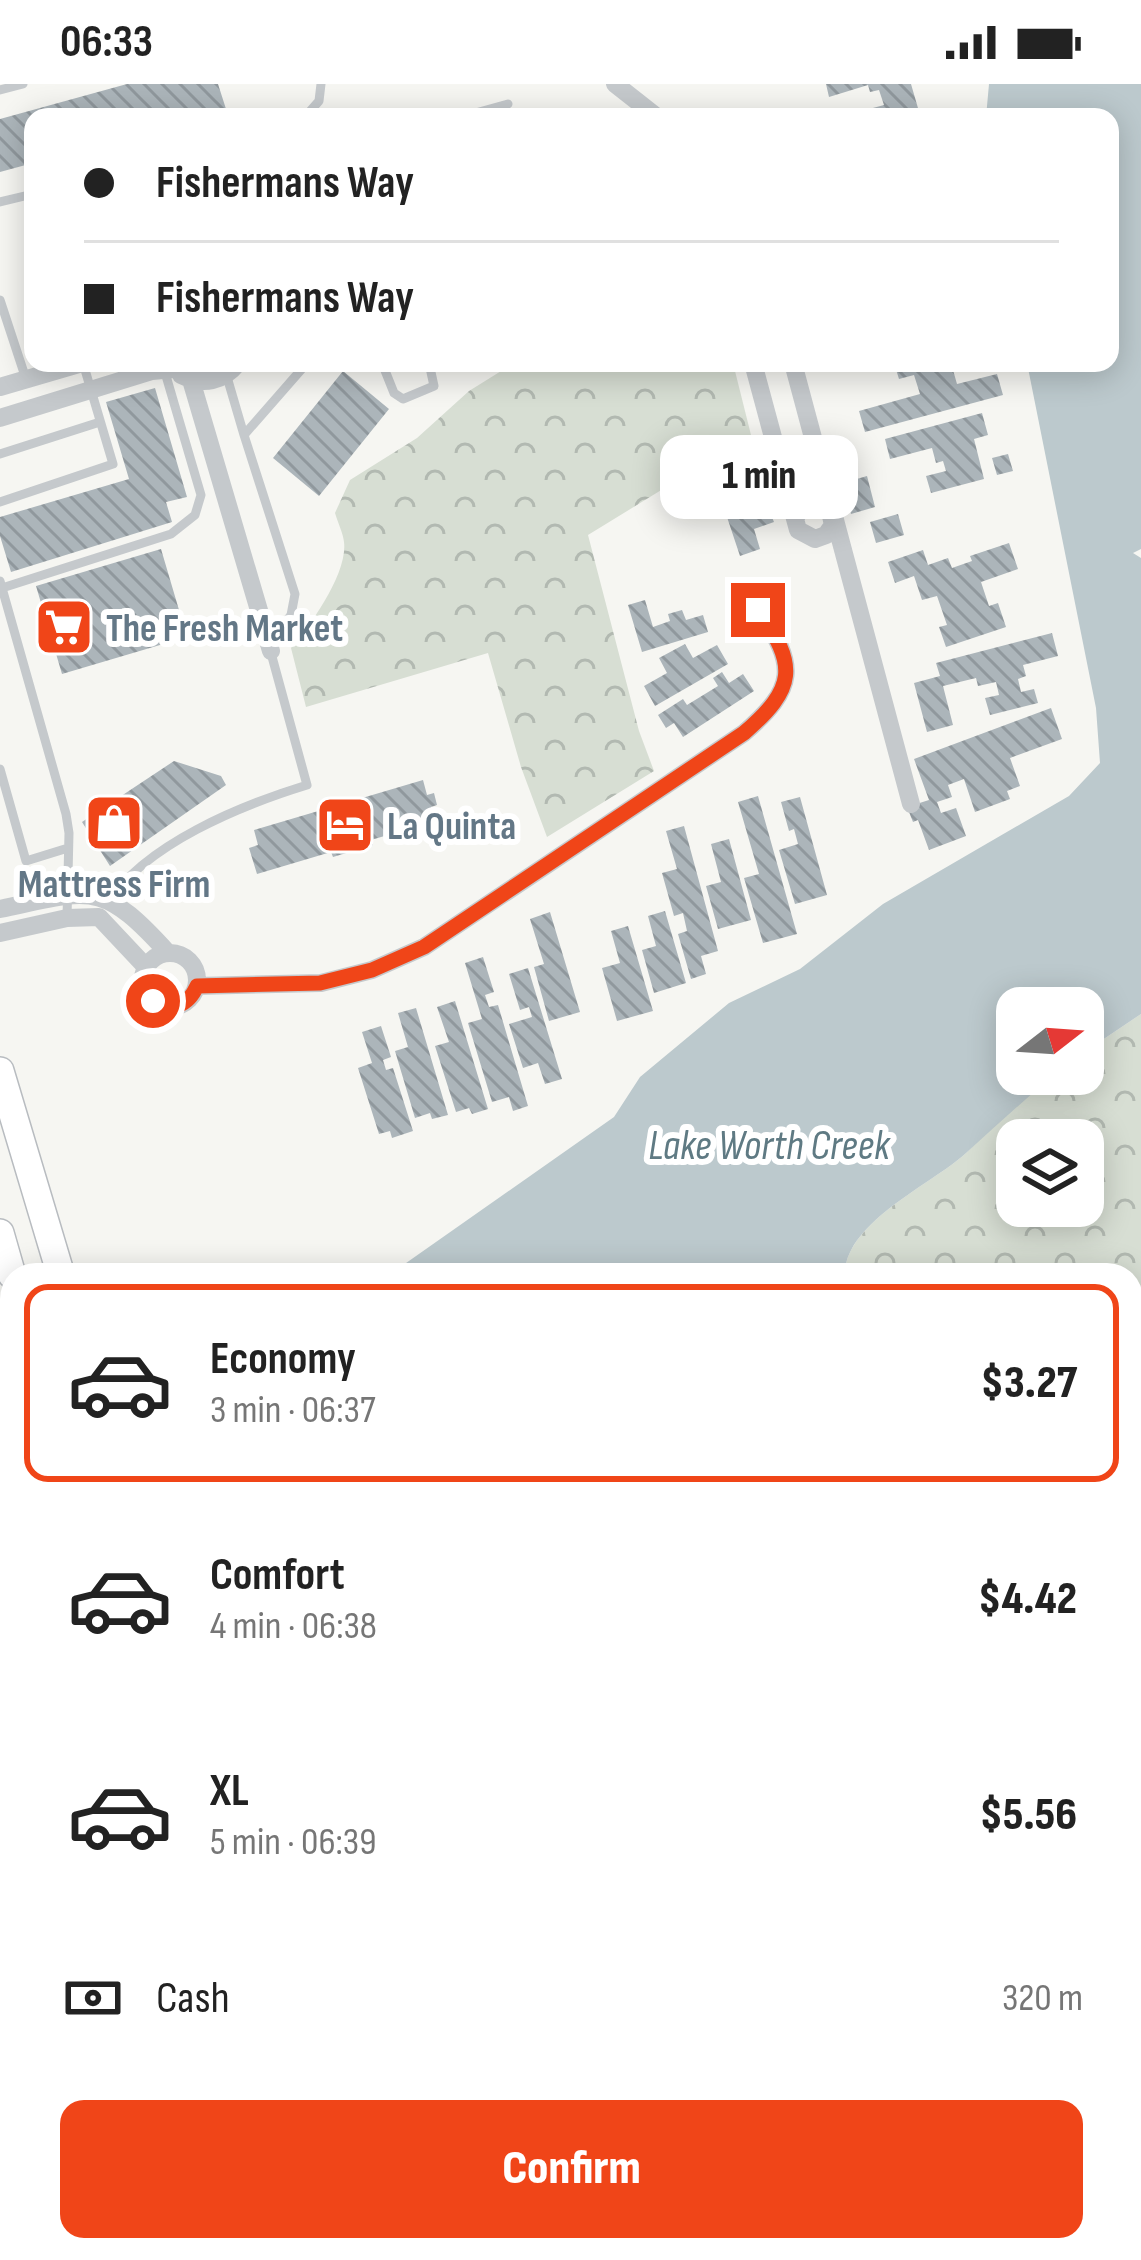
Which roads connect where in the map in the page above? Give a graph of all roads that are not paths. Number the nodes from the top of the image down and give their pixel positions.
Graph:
1 (615, 84) edge
2 (16, 85) edge
3 (0, 90) edge
4 (508, 104) dead end
5 (494, 108) edge
6 (646, 108) edge
7 (0, 300) edge
8 (52, 372) edge
9 (85, 372) edge
10 (166, 372) edge
11 (175, 372) edge
12 (176, 372) edge
13 (181, 372) edge
14 (227, 372) edge
15 (233, 372) edge
16 (299, 372) edge
17 (386, 372) edge
18 (430, 372) edge
19 (756, 372) edge
20 (795, 372) edge
21 (26, 380) junction
22 (0, 387) edge
23 (90, 390) junction
24 (0, 418) edge
25 (100, 422) junction
26 (244, 435) junction
27 (0, 454) edge
28 (0, 502) edge
29 (832, 513) junction
30 (796, 517) junction
31 (1, 584) edge
32 (758, 610) dead end
33 (270, 648) junction
34 (0, 770) edge
35 (910, 804) dead end
36 (68, 848) junction
37 (66, 893) junction
38 (110, 899) junction
39 (0, 910) edge
40 (99, 917) junction
41 (67, 918) junction
42 (0, 933) edge
43 (168, 953) junction
44 (146, 968) junction
45 (197, 986) junction
46 (0, 1071) edge
47 (0, 1233) edge
48 (9, 1263) edge
49 (57, 1263) edge

1 - 6 street
2 - 3 lane
4 - 5 lane
7 - 21 lane
8 - 21 street
9 - 23 lane
10 - 23 street
11 - 31 lane
12 - 33 street
13 - 14 street
15 - 26 lane
16 - 26 lane
17 - 18 lane
19 - 30 street
20 - 29 street
21 - 22 street
23 - 24 street
23 - 25 lane
25 - 27 lane
25 - 28 lane
26 - 33 lane
29 - 30 street
29 - 30 street
29 - 35 street
31 - 36 lane
32 - 45 street
33 - 38 lane
34 - 36 lane
36 - 37 lane
37 - 38 street
37 - 39 street
37 - 41 lane
38 - 40 lane
38 - 43 street
40 - 41 street
40 - 44 street
41 - 42 street
43 - 44 street
43 - 45 street
44 - 45 street
46 - 49 main road
47 - 48 main road

